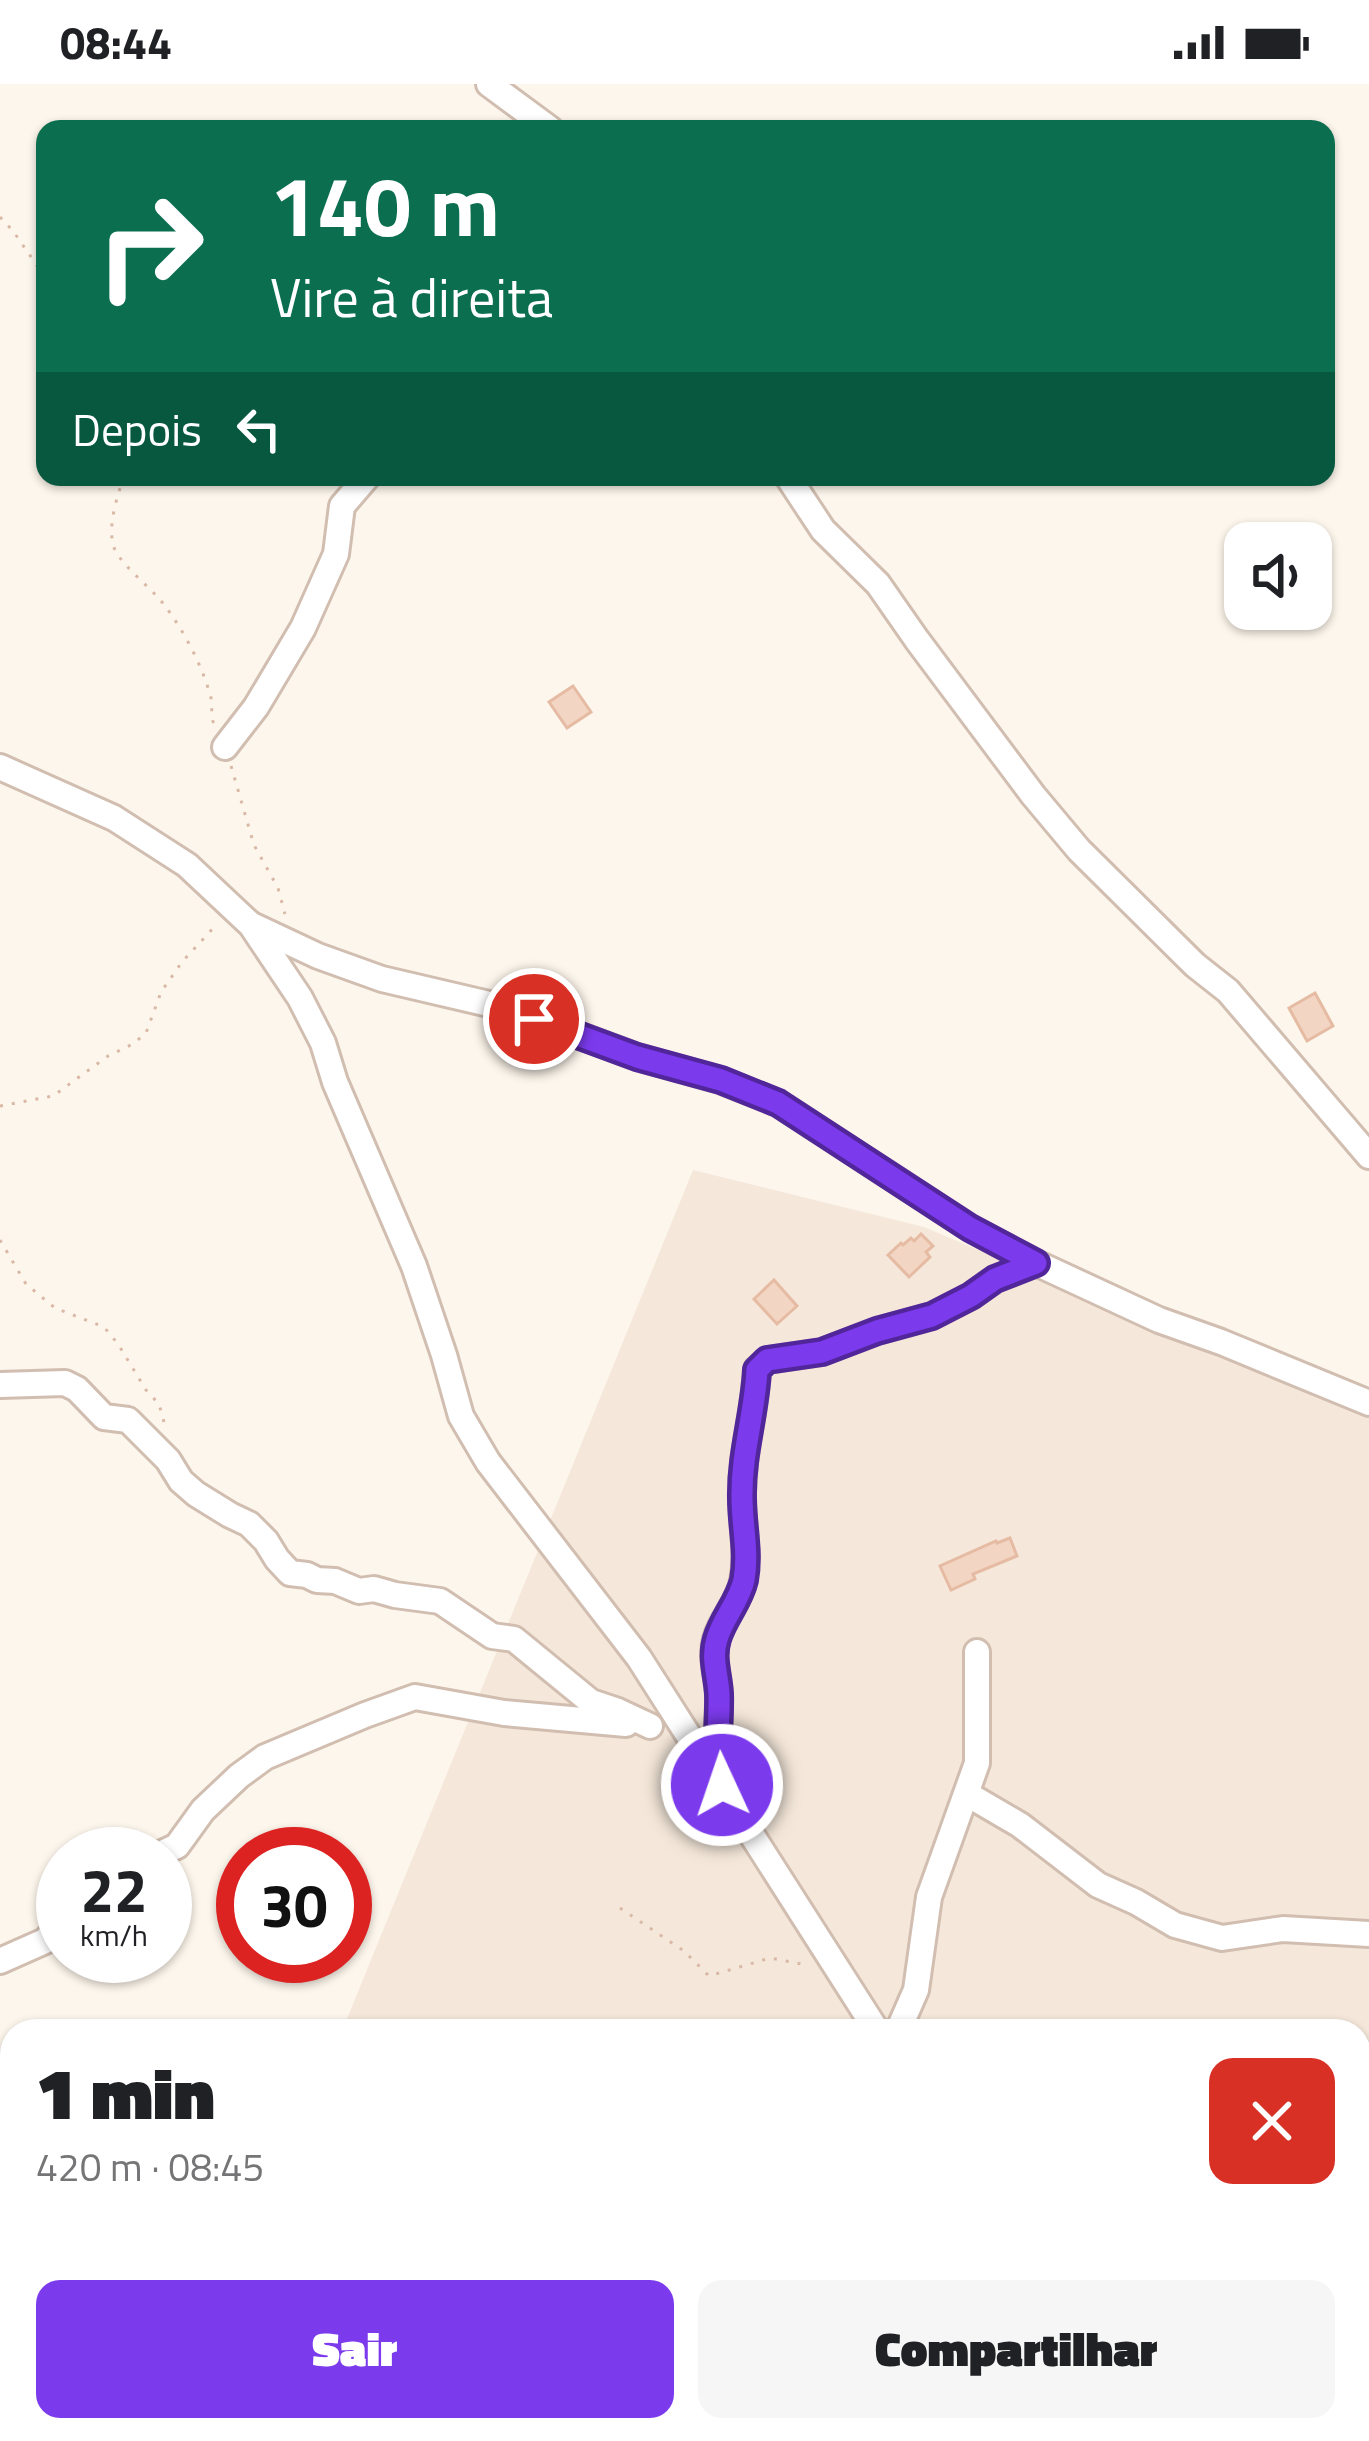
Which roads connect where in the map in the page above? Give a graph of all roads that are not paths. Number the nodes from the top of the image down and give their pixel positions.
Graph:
1 (489, 84) edge
2 (538, 120) edge
3 (359, 486) edge
4 (794, 486) edge
5 (225, 747) road end
6 (0, 767) edge
7 (250, 925) junction
8 (1369, 1156) edge
9 (1036, 1263) junction
10 (0, 1385) edge
11 (1369, 1403) edge
12 (977, 1652) dead end
13 (719, 1723) junction
14 (650, 1726) junction
15 (690, 1737) junction
16 (722, 1785) junction
17 (968, 1794) junction
18 (190, 1827) edge
19 (1369, 1934) edge
20 (36, 1945) edge
21 (0, 1961) edge
22 (869, 2019) edge
23 (903, 2019) edge

1 - 2 street
3 - 5 street
4 - 8 street
6 - 7 street
7 - 9 street
7 - 15 street
9 - 11 street
9 - 13 street
10 - 14 street
12 - 17 street
13 - 15 street
13 - 16 street
14 - 15 street
14 - 18 street
15 - 16 street
16 - 22 street
17 - 19 street
17 - 23 street
20 - 21 street

